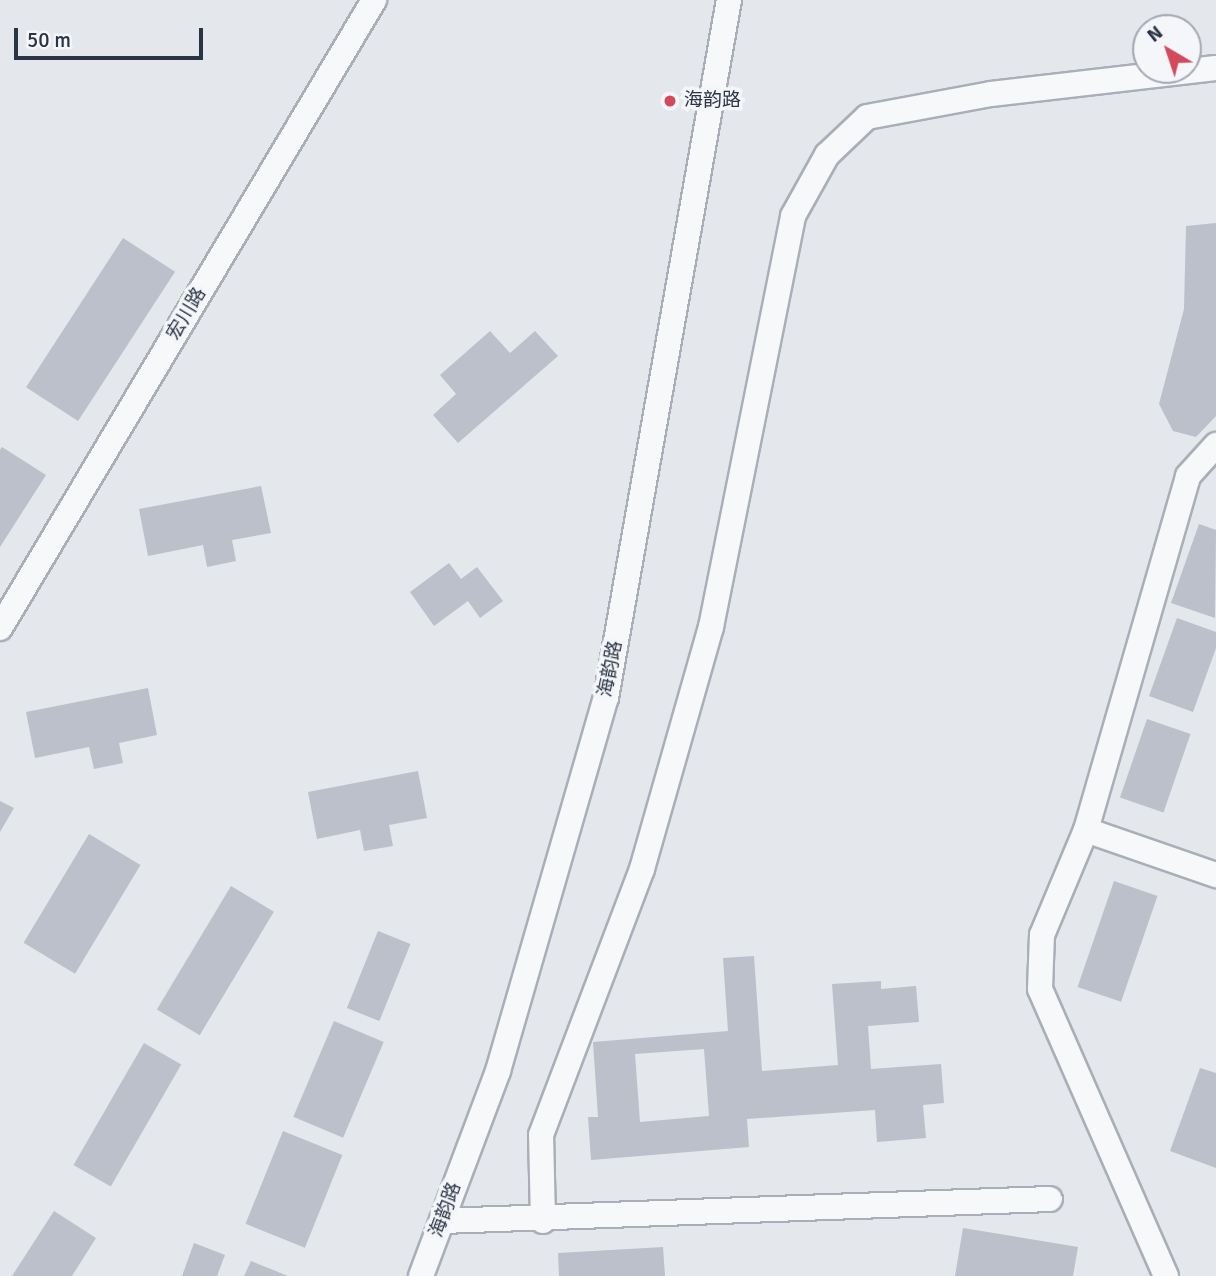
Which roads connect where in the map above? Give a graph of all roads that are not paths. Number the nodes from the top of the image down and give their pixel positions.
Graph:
1 (374, 0) edge
2 (730, 0) edge
3 (1216, 68) edge
4 (1216, 445) edge
5 (0, 628) edge
6 (1086, 831) junction
7 (1216, 875) edge
8 (1050, 1199) dead end
9 (442, 1221) junction
10 (543, 1221) junction
11 (421, 1276) edge
12 (1166, 1276) edge

1 - 5 street, 宏川路
2 - 9 street, 海韵路
3 - 10 street
4 - 6 street
6 - 7 street
6 - 12 street
8 - 10 street
9 - 10 street
9 - 11 street, 海韵路

